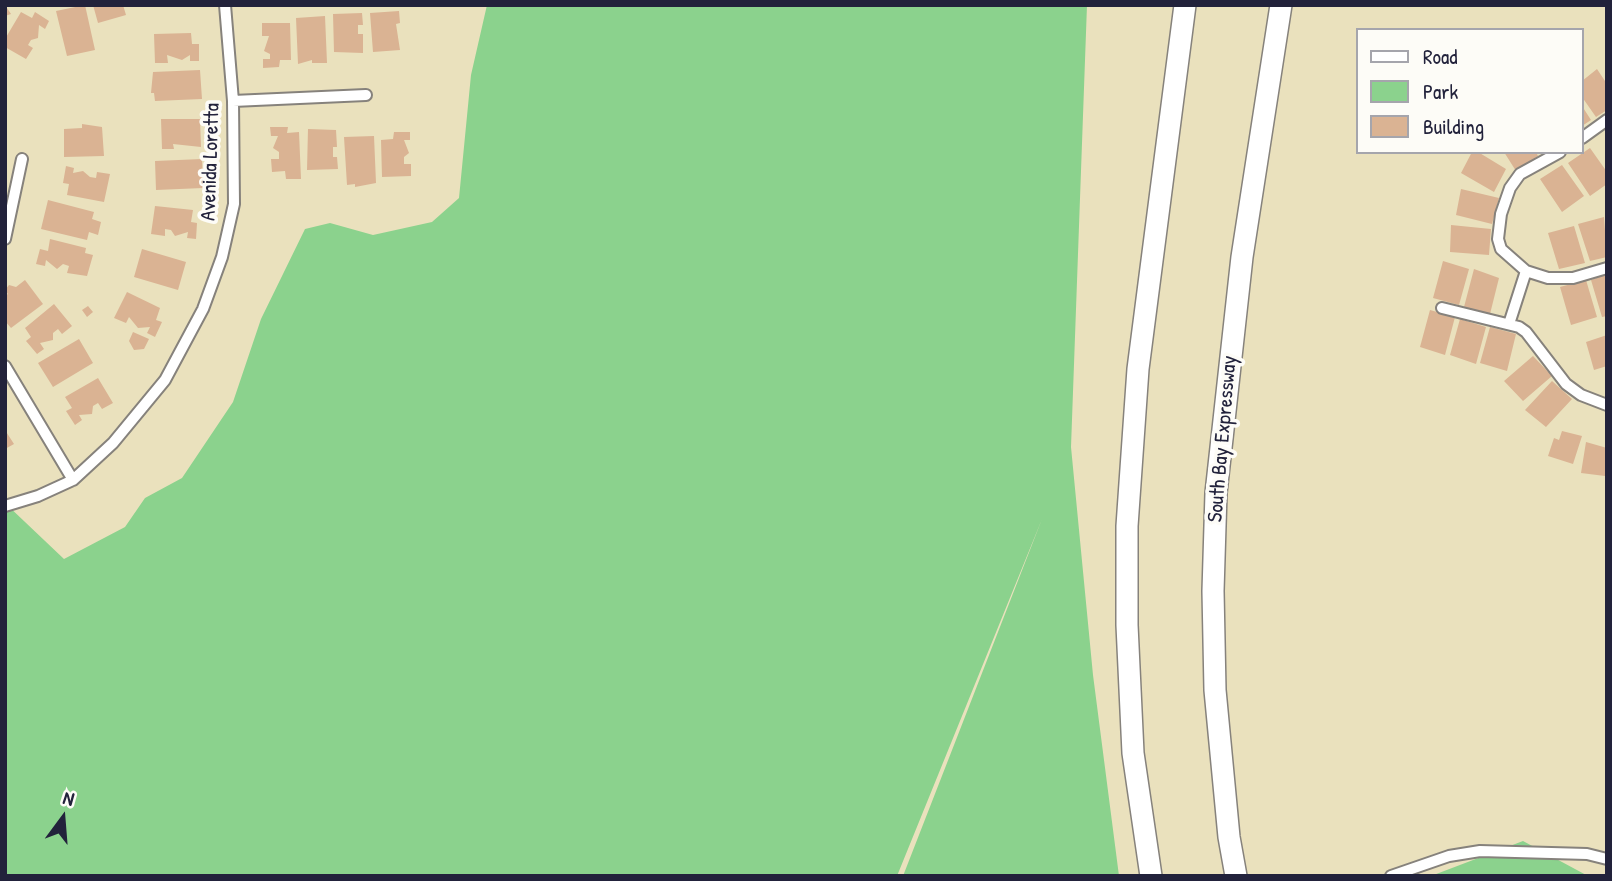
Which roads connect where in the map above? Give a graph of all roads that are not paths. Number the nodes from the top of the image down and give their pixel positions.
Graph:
1 (225, 5) edge
2 (1185, 5) edge
3 (1281, 5) edge
4 (366, 95) dead end
5 (233, 101) junction
6 (1607, 120) edge
7 (1584, 137) edge
8 (1556, 154) edge
9 (22, 159) dead end
10 (5, 239) edge
11 (1607, 268) edge
12 (1526, 271) junction
13 (1442, 308) dead end
14 (1509, 324) junction
15 (5, 366) edge
16 (1607, 405) edge
17 (73, 480) junction
18 (5, 506) edge
19 (1607, 859) edge
20 (1151, 876) edge
21 (1236, 876) edge
22 (1391, 876) edge

1 - 5 street, Avenida Loretta
2 - 20 highway
3 - 21 highway, South Bay Expressway
4 - 5 street
5 - 17 street, Avenida Loretta
6 - 7 street
8 - 12 street
9 - 10 street
11 - 12 street
12 - 14 street
13 - 14 street
14 - 16 street
15 - 17 street
17 - 18 street, Avenida Loretta
19 - 22 street

